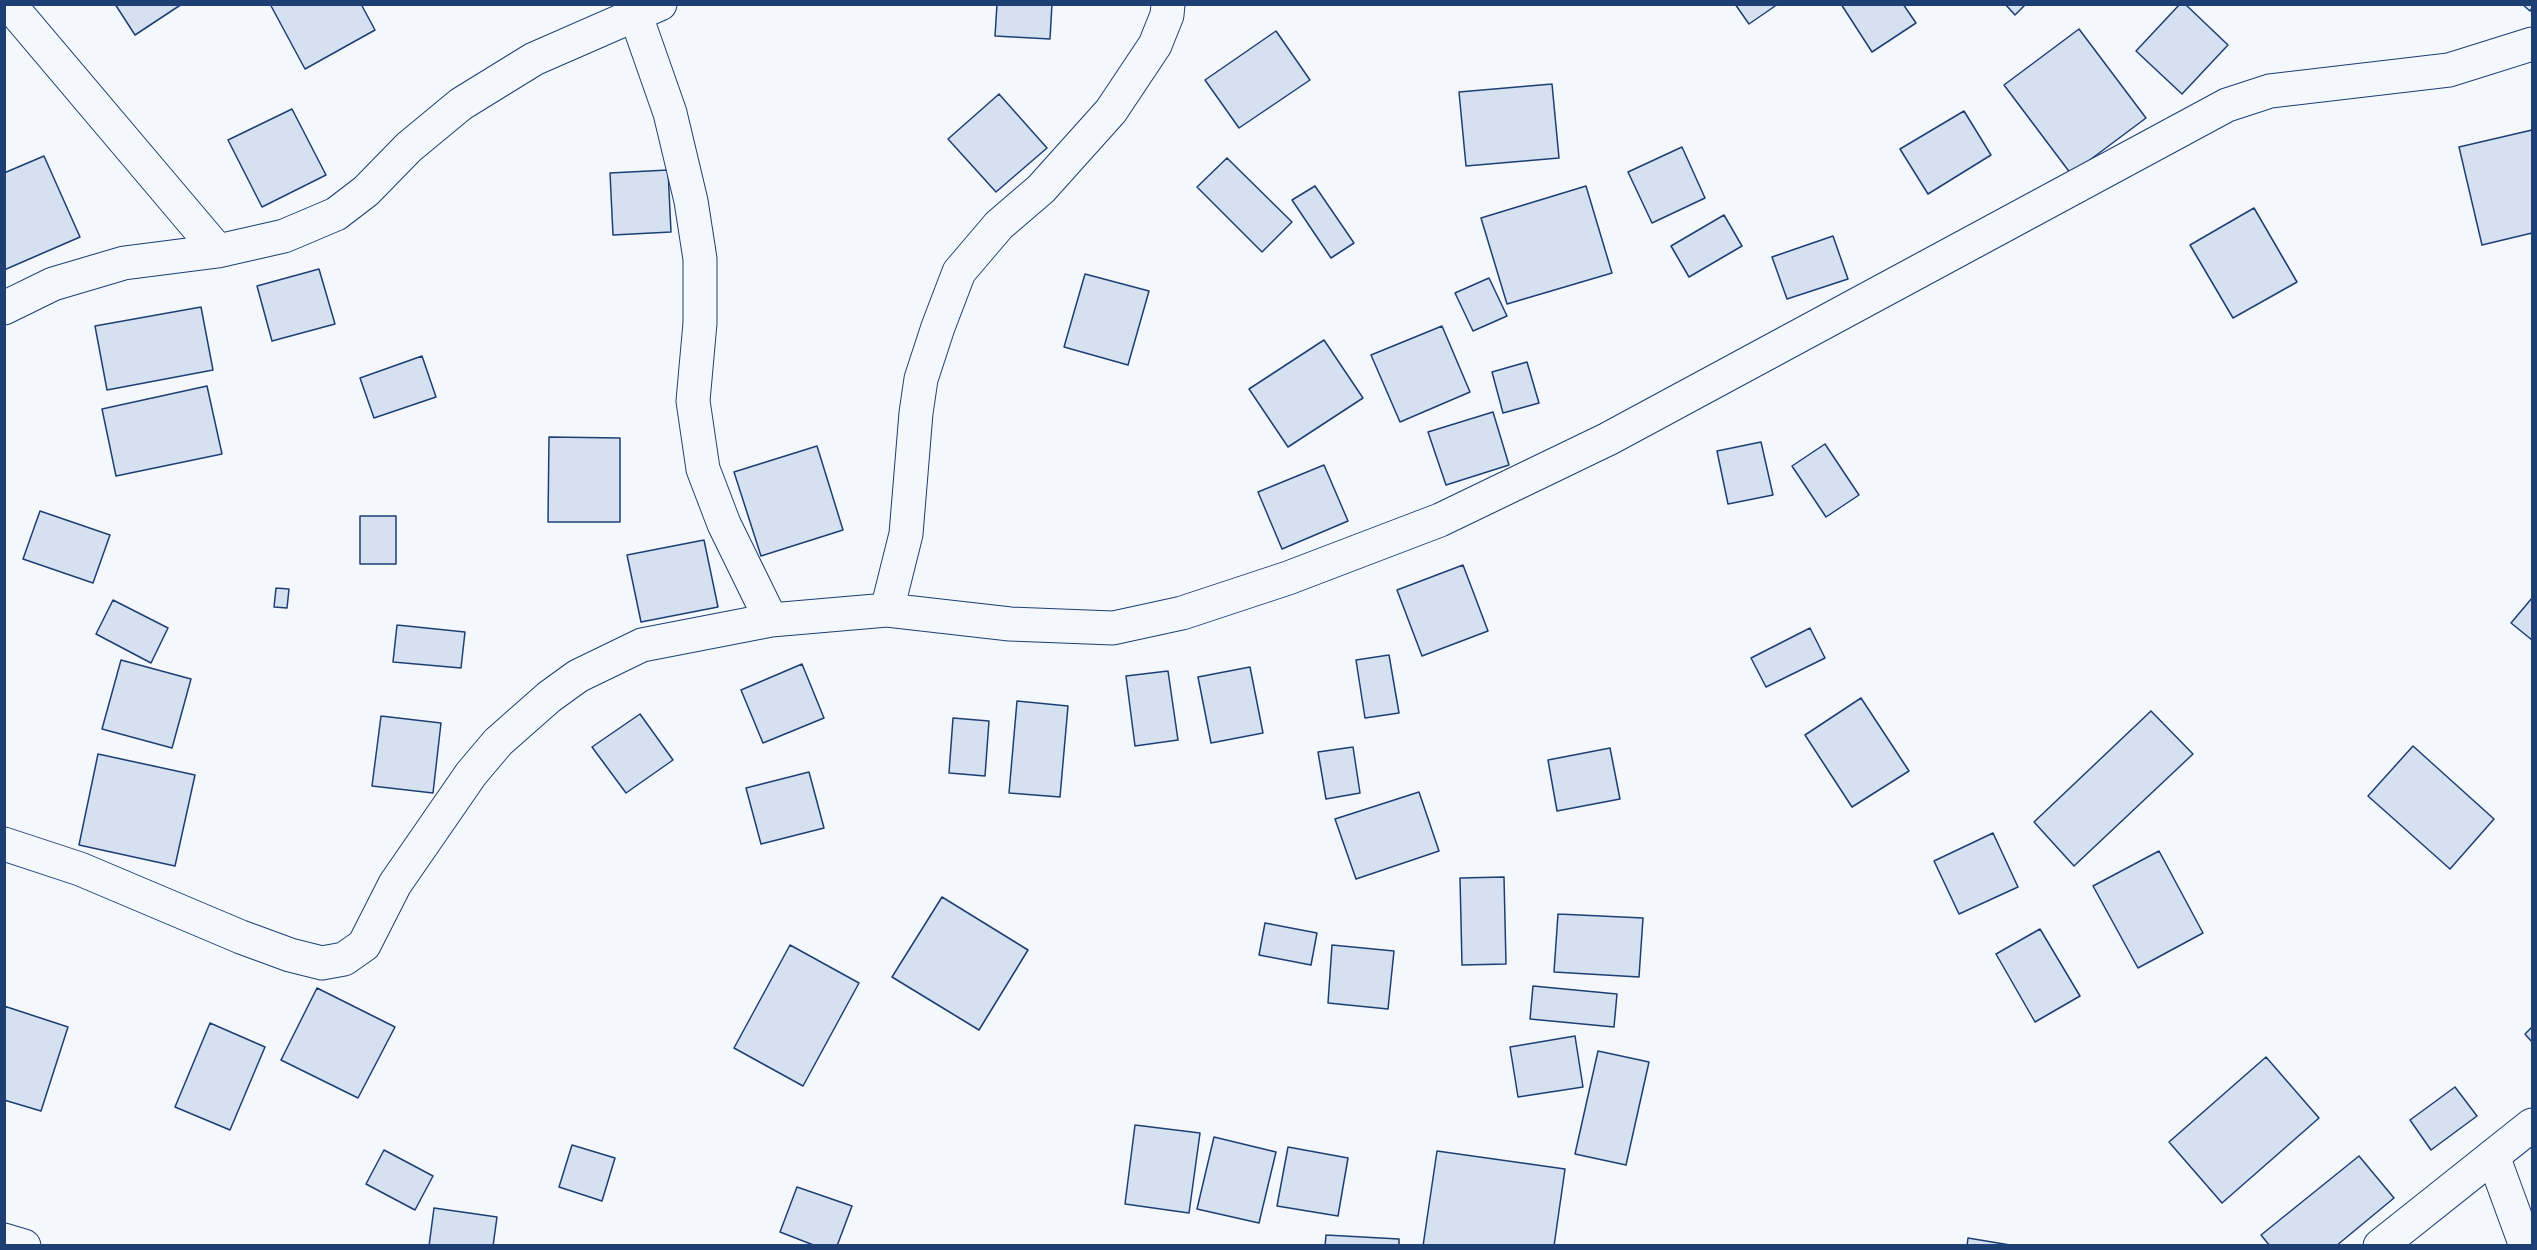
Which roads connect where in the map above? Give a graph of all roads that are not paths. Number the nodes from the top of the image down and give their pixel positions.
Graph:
1 (1168, 4) edge
2 (23, 9) edge
3 (648, 10) edge
4 (2532, 44) edge
5 (218, 251) junction
6 (4, 308) edge
7 (887, 610) junction
8 (771, 620) junction
9 (4, 844) edge
10 (2532, 1125) edge
11 (2493, 1156) junction
12 (4, 1240) edge
13 (24, 1245) edge
14 (2380, 1245) edge
15 (2526, 1245) edge

1 - 7 street
2 - 5 street
3 - 5 street
3 - 8 street
4 - 7 street
5 - 6 street
7 - 8 street
8 - 9 street
10 - 11 street
11 - 14 street
11 - 15 street
12 - 13 street

